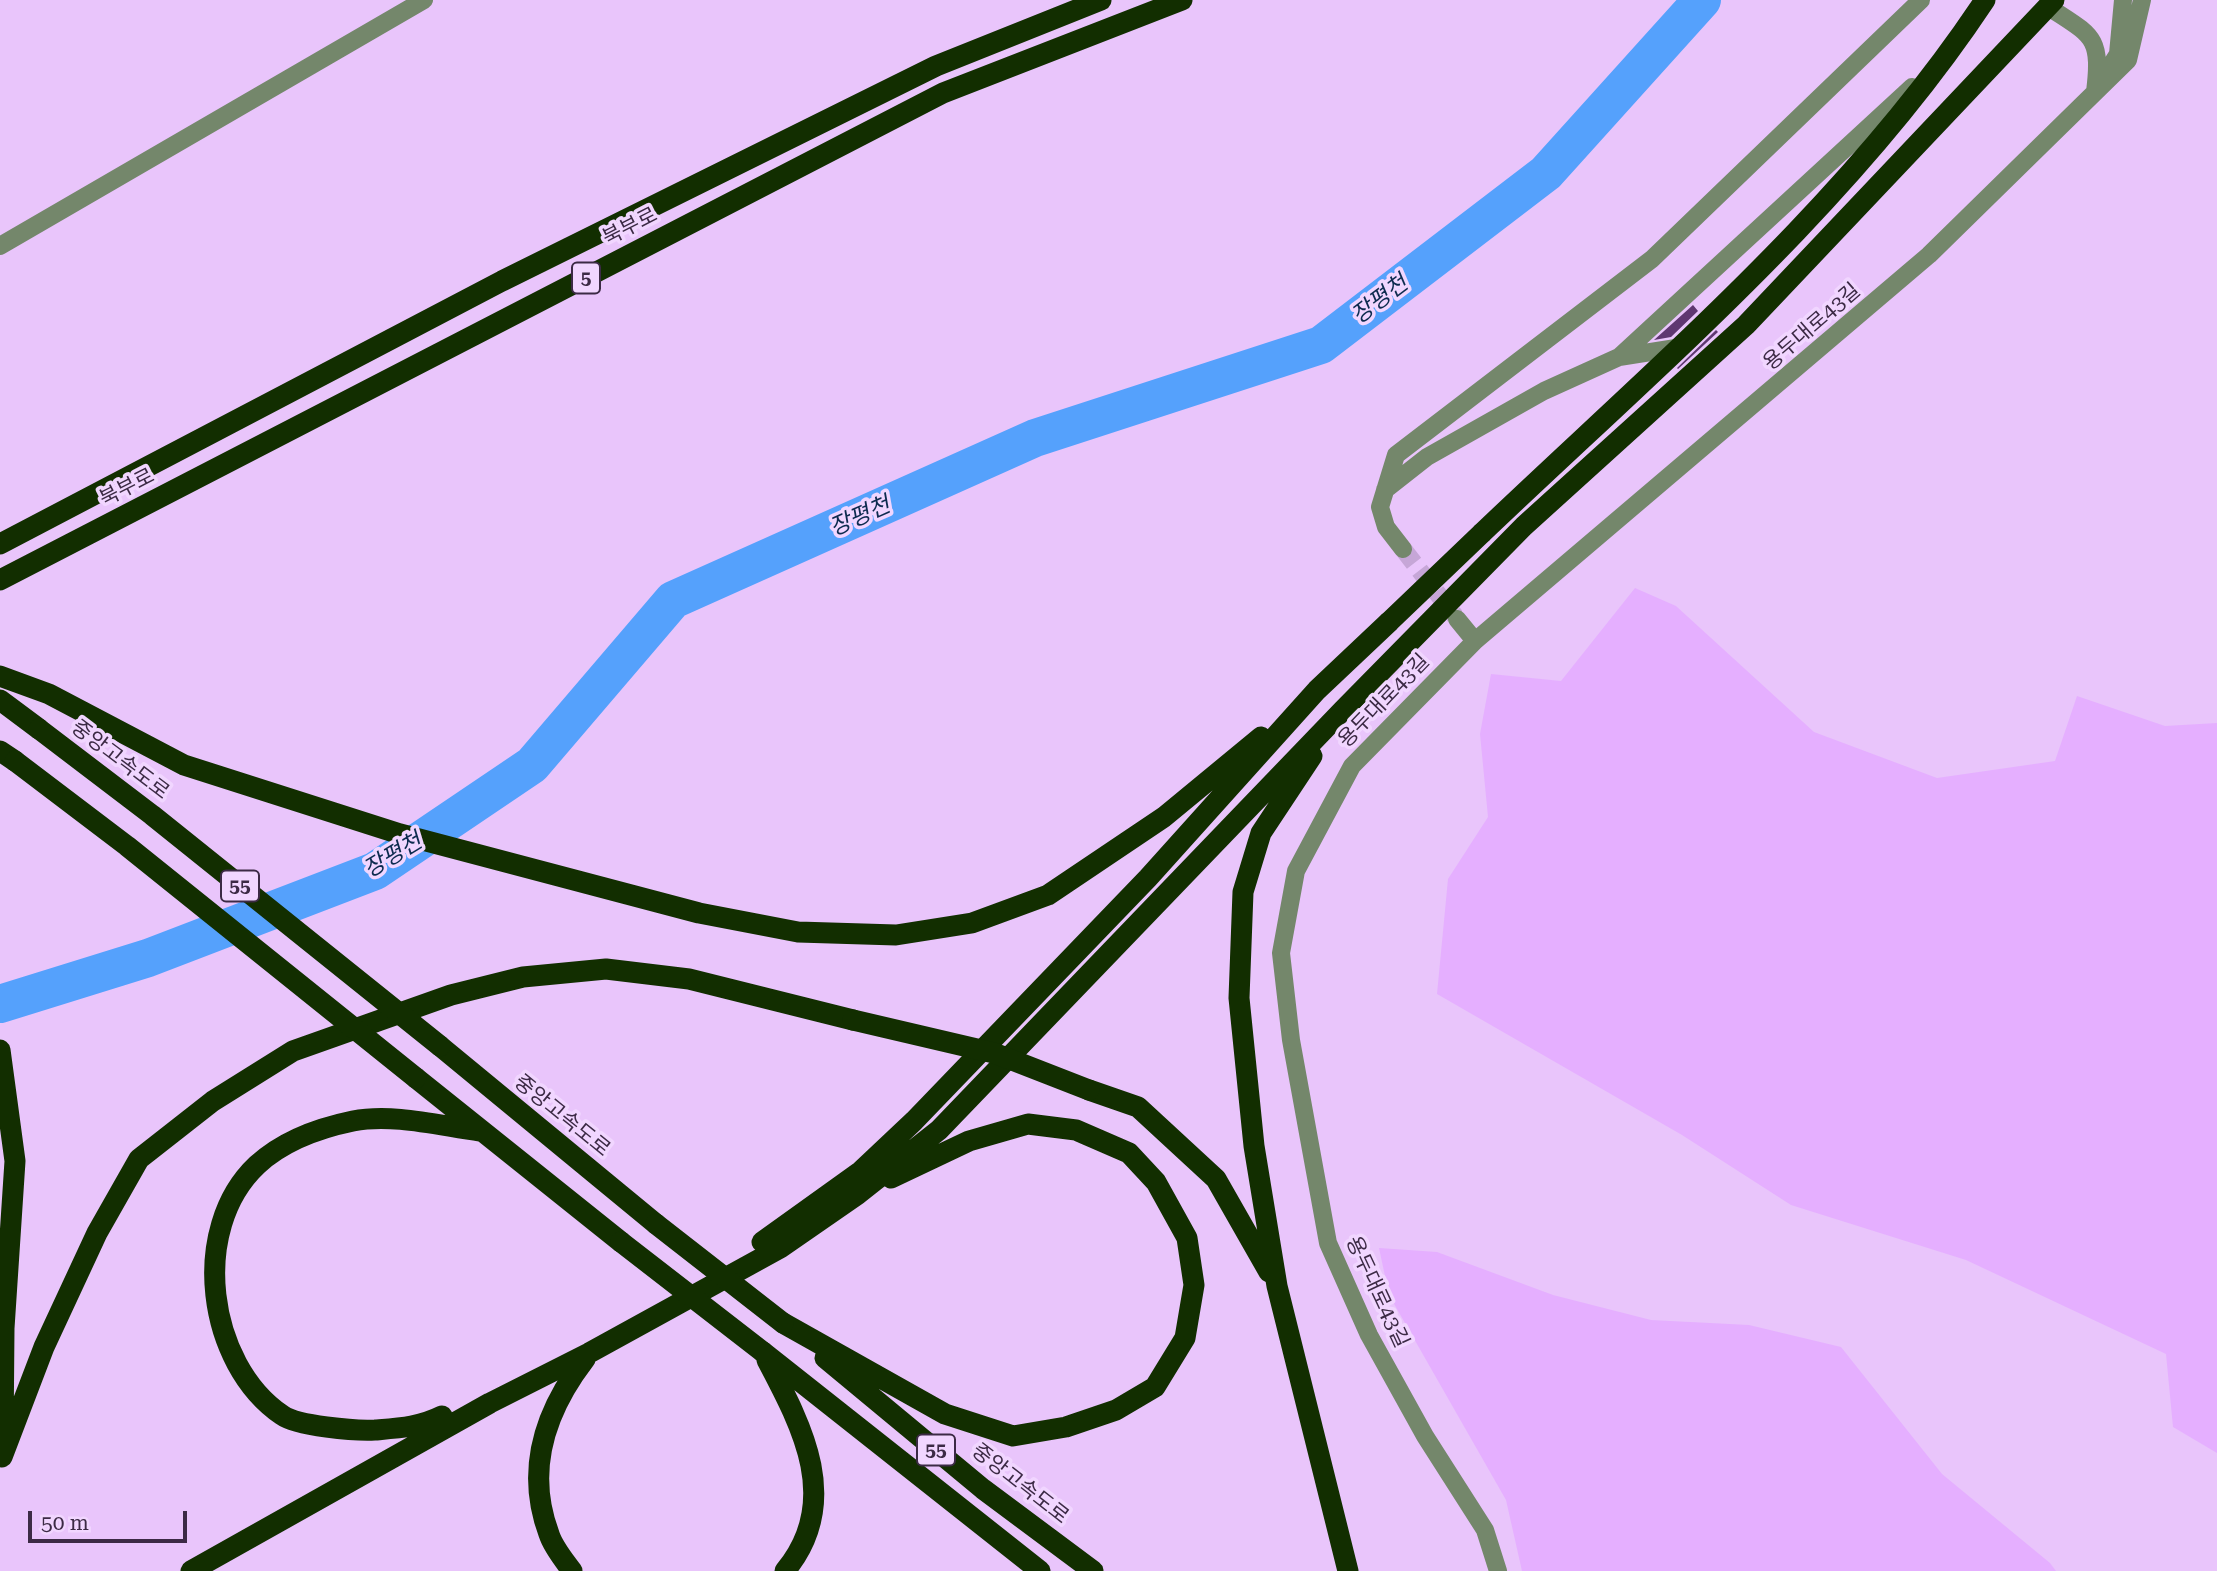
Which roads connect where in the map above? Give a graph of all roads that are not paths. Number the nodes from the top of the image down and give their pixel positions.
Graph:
1 (424, 0) edge
2 (1101, 0) edge
3 (1182, 0) edge
4 (1921, 0) edge
5 (1985, 0) edge
6 (2123, 0) edge
7 (2142, 0) edge
8 (2050, 3) edge
9 (1951, 52) junction
10 (2095, 92) junction
11 (0, 246) edge
12 (1676, 348) junction
13 (1619, 357) junction
14 (1385, 491) junction
15 (0, 544) edge
16 (1403, 550) tunnel mouth
17 (0, 580) edge
18 (1457, 619) tunnel mouth
19 (1475, 641) junction
20 (0, 676) edge
21 (1317, 690) junction
22 (0, 700) edge
23 (1343, 709) junction
24 (7, 756) edge
25 (0, 1050) edge
26 (480, 1131) junction
27 (858, 1194) junction
28 (1278, 1286) junction
29 (783, 1323) junction
30 (763, 1352) junction
31 (589, 1353) junction
32 (1, 1461) edge
33 (191, 1571) edge
34 (572, 1571) edge
35 (785, 1571) edge
36 (1040, 1571) edge
37 (1093, 1571) edge
38 (1348, 1571) edge
39 (1497, 1571) edge

1 - 11 street
2 - 15 highway, 북부로 / 5
3 - 17 highway, 북부로 / 5
4 - 14 street
5 - 9 highway
6 - 10 street
7 - 10 street
8 - 10 street
8 - 23 highway
9 - 12 highway
9 - 13 street
10 - 19 street, 용두대로43길
12 - 13 street
12 - 21 highway, bridge
13 - 14 street
14 - 16 street
18 - 19 street
19 - 39 street, 용두대로43길
20 - 21 highway
21 - 26 highway
22 - 29 highway, 중앙고속도로 / 55, bridge
23 - 27 highway
23 - 28 highway
24 - 26 highway, 55, bridge
25 - 32 highway
26 - 30 highway, 55, bridge
27 - 29 highway
27 - 31 highway
28 - 32 highway, bridge
28 - 38 highway
29 - 37 highway, 중앙고속도로 / 55
30 - 35 highway
30 - 36 highway, 55
31 - 33 highway
31 - 34 highway

